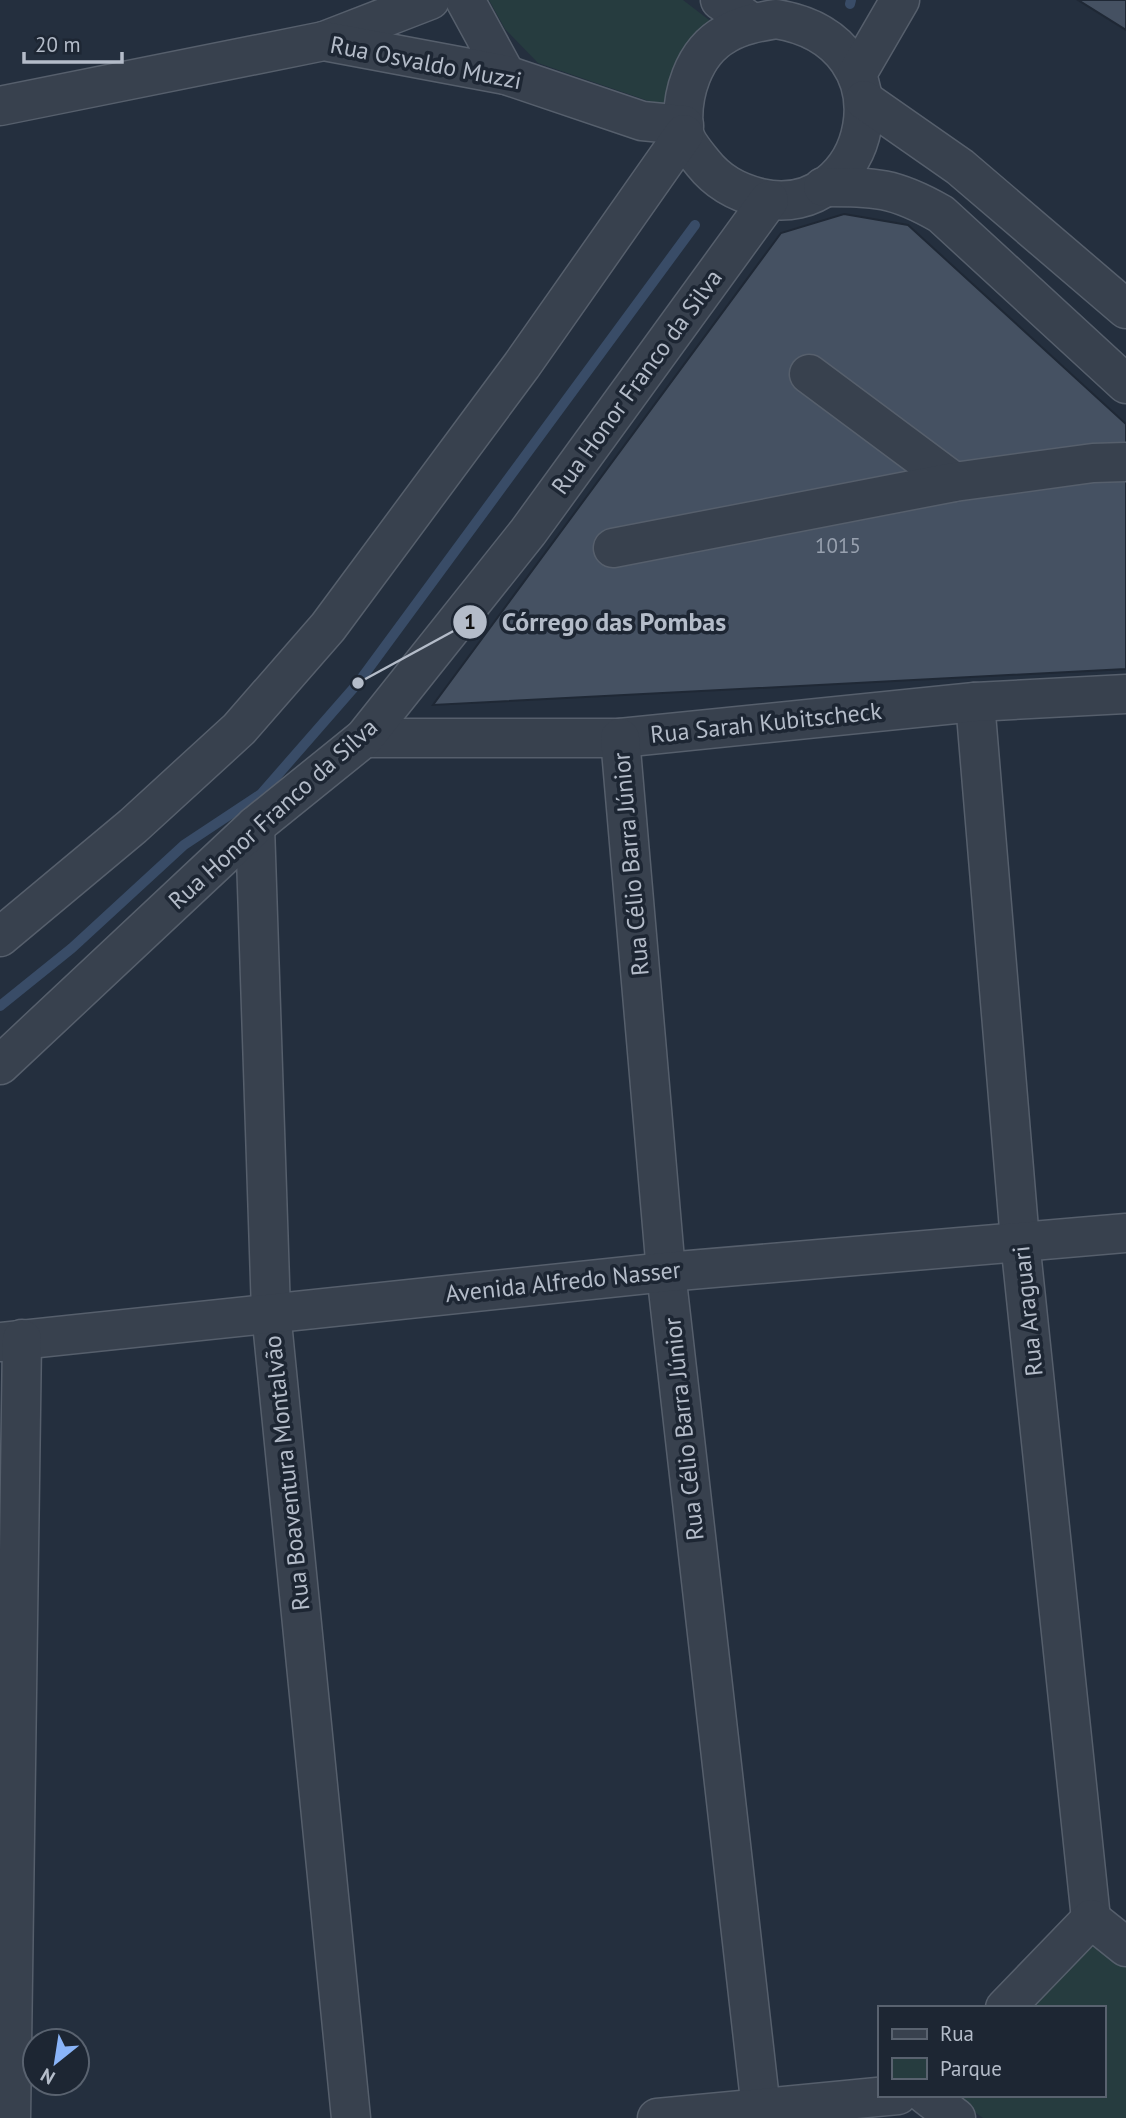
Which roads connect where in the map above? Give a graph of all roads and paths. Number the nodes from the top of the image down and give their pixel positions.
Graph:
1 (430, 0) edge
2 (466, 0) edge
3 (720, 0) edge
4 (900, 0) edge
5 (772, 14) edge
6 (324, 41) junction
7 (506, 75) junction
8 (861, 87) junction
9 (0, 106) edge
10 (684, 129) junction
11 (823, 187) junction
12 (769, 200) junction
13 (1126, 309) edge
14 (809, 374) dead end
15 (1126, 384) edge
16 (1126, 462) edge
17 (954, 482) junction
18 (613, 548) dead end
19 (1126, 694) edge
20 (975, 702) junction
21 (363, 738) junction
22 (620, 738) junction
23 (255, 826) junction
24 (0, 937) edge
25 (0, 1065) edge
26 (1126, 1233) edge
27 (1020, 1241) junction
28 (666, 1272) junction
29 (271, 1312) junction
30 (11, 1341) edge
31 (1091, 1919) junction
32 (1126, 1947) edge
33 (1007, 2006) edge
34 (883, 2097) edge
35 (929, 2097) edge
36 (762, 2113) edge
37 (10, 2118) edge
38 (351, 2118) edge
39 (657, 2118) edge
40 (956, 2118) edge

1 - 6 street
2 - 7 street
3 - 5 street
4 - 8 street
5 - 8 street
5 - 10 street
6 - 7 street, Rua Osvaldo Muzzi
6 - 9 street, Rua Osvaldo Muzzi
7 - 10 street, Rua Osvaldo Muzzi
8 - 11 street
8 - 13 street
10 - 12 street
10 - 24 street
11 - 12 street
11 - 15 street
12 - 21 street, Rua Honor Franco da Silva
14 - 17 street
16 - 17 street
17 - 18 street
19 - 20 street, Rua Sarah Kubitscheck
20 - 22 street, Rua Sarah Kubitscheck
20 - 27 street, Rua Araguari
21 - 22 street, Rua Sarah Kubitscheck
21 - 23 street, Rua Honor Franco da Silva
22 - 28 street, Rua Célio Barra Júnior
23 - 25 street, Rua Honor Franco da Silva
23 - 29 street, Rua Boaventura Montalvão
26 - 27 street, Avenida Alfredo Nasser
27 - 28 street, Avenida Alfredo Nasser
27 - 31 street, Rua Araguari
28 - 29 street, Avenida Alfredo Nasser
28 - 36 street, Rua Célio Barra Júnior
29 - 30 street, Avenida Alfredo Nasser
29 - 38 street, Rua Boaventura Montalvão
30 - 37 street
31 - 32 street
31 - 33 street
34 - 36 street
35 - 40 street
36 - 39 street

